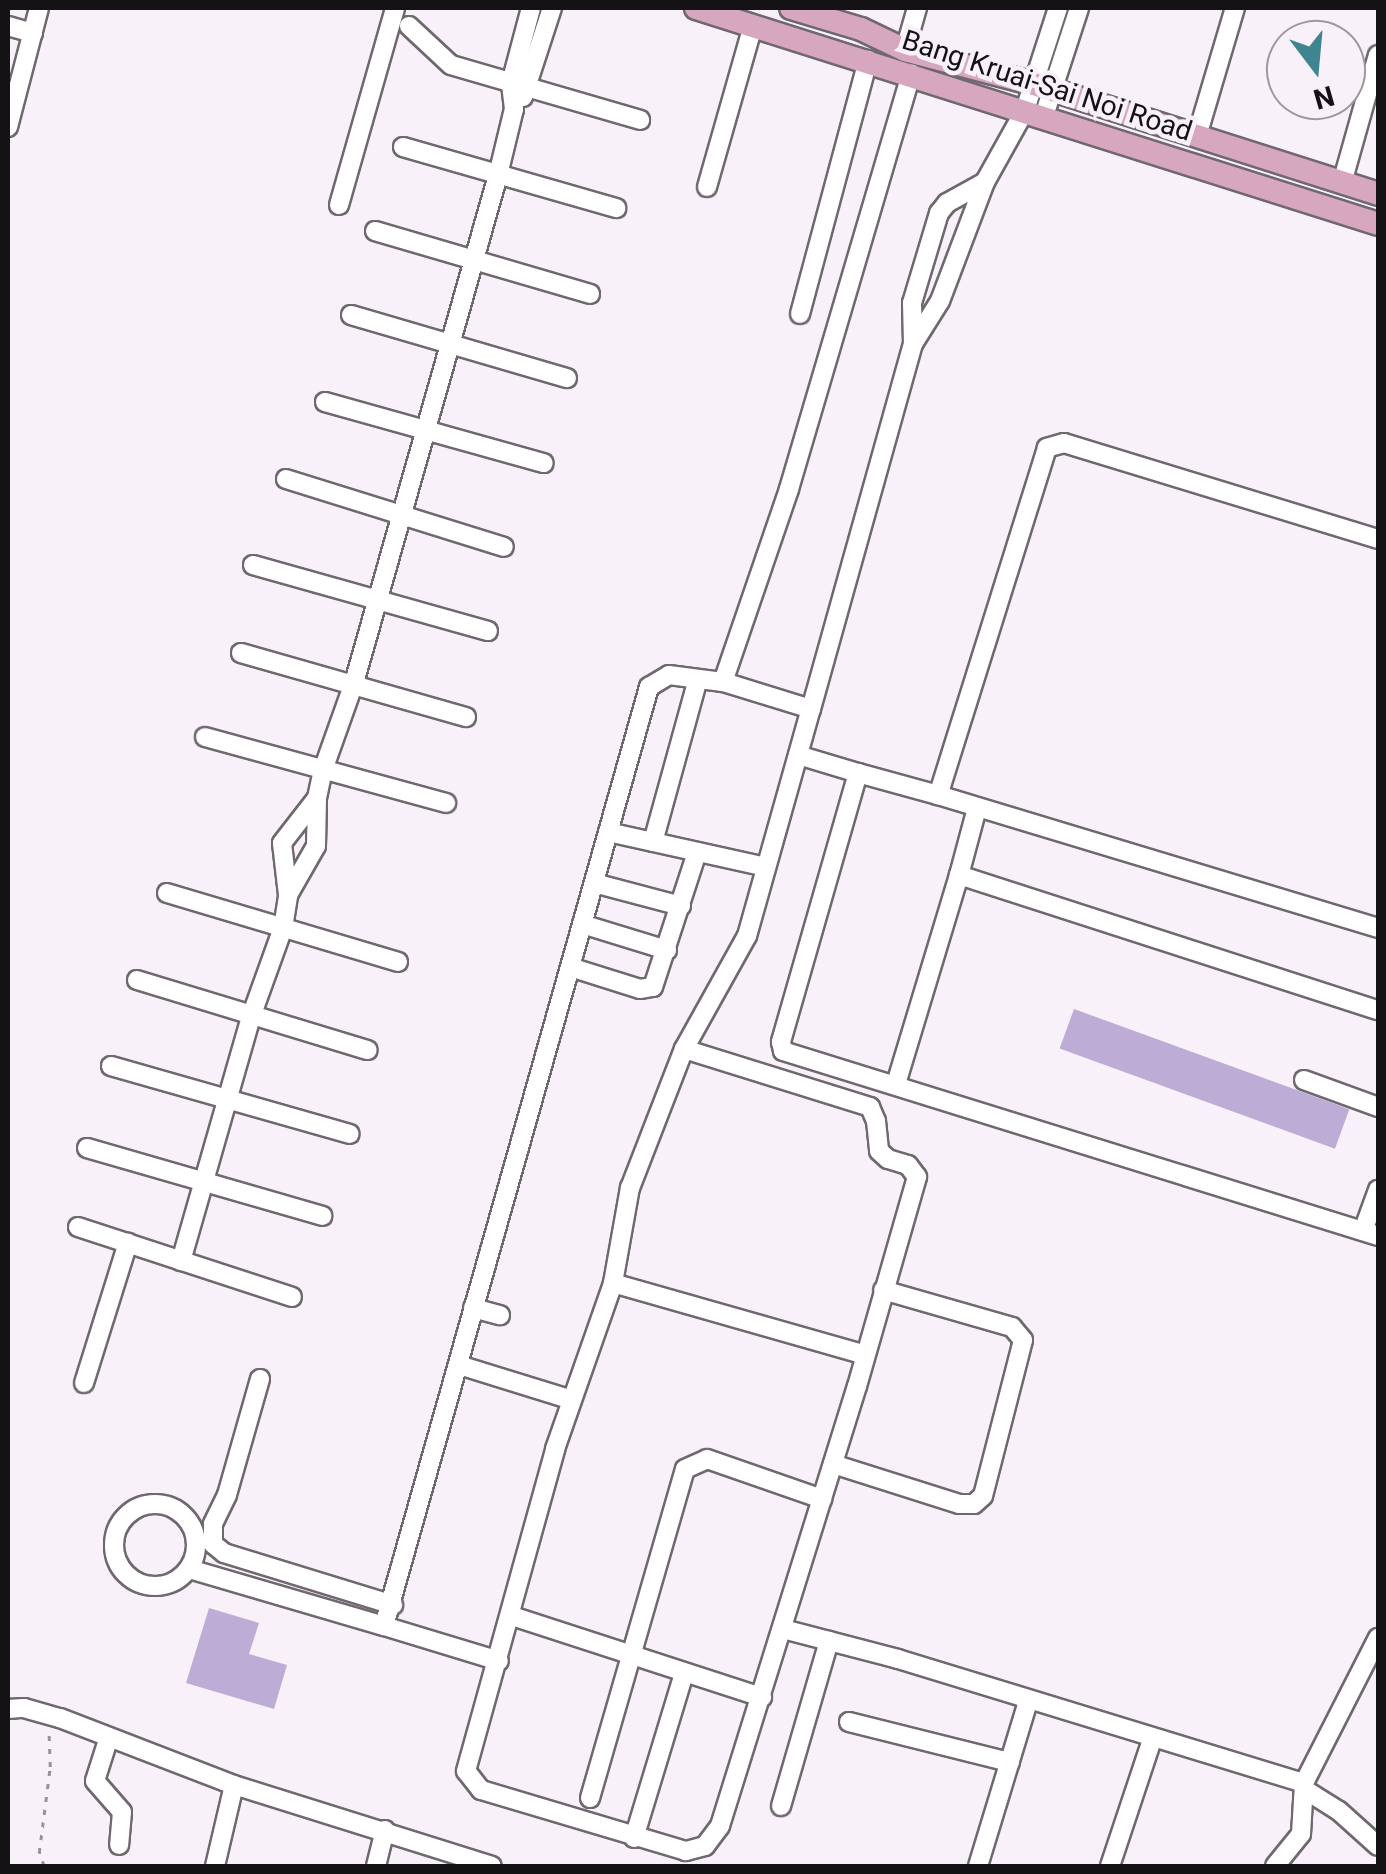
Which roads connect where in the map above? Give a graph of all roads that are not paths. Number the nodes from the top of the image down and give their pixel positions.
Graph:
1 (39, 8) edge
2 (395, 8) edge
3 (531, 8) edge
4 (552, 8) edge
5 (696, 8) edge
6 (791, 8) edge
7 (917, 8) edge
8 (1058, 8) edge
9 (1079, 8) edge
10 (1235, 8) edge
11 (754, 25) junction
12 (8, 26) edge
13 (409, 26) dead end
14 (33, 33) junction
15 (905, 50) junction
16 (1378, 55) edge
17 (868, 60) junction
18 (911, 74) junction
19 (520, 86) junction
20 (1044, 87) junction
21 (1035, 113) junction
22 (640, 120) dead end
23 (8, 128) edge
24 (1197, 136) junction
25 (403, 147) dead end
26 (498, 175) junction
27 (986, 182) junction
28 (1342, 184) junction
29 (707, 187) dead end
30 (1378, 194) edge
31 (339, 205) dead end
32 (616, 208) dead end
33 (1378, 224) edge
34 (375, 231) dead end
35 (474, 260) junction
36 (590, 294) dead end
37 (800, 314) dead end
38 (351, 315) dead end
39 (450, 342) junction
40 (913, 344) junction
41 (568, 378) dead end
42 (326, 402) dead end
43 (425, 428) junction
44 (544, 463) dead end
45 (286, 479) dead end
46 (400, 516) junction
47 (1378, 539) edge
48 (504, 547) dead end
49 (252, 565) dead end
50 (377, 600) junction
51 (488, 631) dead end
52 (240, 653) dead end
53 (698, 679) junction
54 (722, 682) junction
55 (354, 684) junction
56 (810, 710) junction
57 (466, 717) dead end
58 (205, 736) dead end
59 (798, 755) junction
60 (324, 770) junction
61 (858, 773) junction
62 (938, 795) junction
63 (317, 798) junction
64 (446, 803) dead end
65 (977, 808) junction
66 (608, 832) junction
67 (653, 842) junction
68 (697, 852) junction
69 (766, 867) junction
70 (959, 875) junction
71 (594, 883) junction
72 (167, 893) dead end
73 (288, 895) junction
74 (680, 906) junction
75 (582, 924) junction
76 (283, 928) junction
77 (1378, 928) edge
78 (668, 950) junction
79 (398, 962) dead end
80 (570, 967) junction
81 (137, 980) dead end
82 (1378, 1010) edge
83 (252, 1014) junction
84 (684, 1049) junction
85 (368, 1050) dead end
86 (111, 1066) dead end
87 (1304, 1080) dead end
88 (896, 1084) junction
89 (228, 1096) junction
90 (1378, 1107) edge
91 (349, 1134) dead end
92 (87, 1148) dead end
93 (202, 1182) junction
94 (1378, 1190) edge
95 (322, 1216) dead end
96 (78, 1227) dead end
97 (1371, 1234) edge
98 (128, 1243) junction
99 (181, 1261) junction
100 (613, 1283) junction
101 (883, 1290) junction
102 (292, 1296) dead end
103 (474, 1308) junction
104 (500, 1315) dead end
105 (865, 1355) junction
106 (459, 1366) junction
107 (260, 1379) dead end
108 (84, 1383) dead end
109 (572, 1400) junction
110 (833, 1464) junction
111 (822, 1499) junction
112 (189, 1569) junction
113 (394, 1605) junction
114 (512, 1616) junction
115 (384, 1626) junction
116 (783, 1629) junction
117 (1378, 1638) edge
118 (829, 1641) junction
119 (631, 1656) junction
120 (499, 1661) junction
121 (684, 1673) junction
122 (762, 1697) junction
123 (1028, 1700) junction
124 (8, 1710) edge
125 (849, 1722) dead end
126 (109, 1737) junction
127 (1152, 1740) junction
128 (1010, 1762) junction
129 (234, 1785) junction
130 (1304, 1786) junction
131 (590, 1798) dead end
132 (782, 1806) dead end
133 (384, 1830) junction
134 (634, 1838) junction
135 (119, 1845) dead end
136 (1378, 1846) edge
137 (215, 1866) edge
138 (376, 1866) edge
139 (492, 1866) edge
140 (978, 1866) edge
141 (1110, 1866) edge
142 (1275, 1866) edge

1 - 14 street
2 - 31 street
3 - 19 street
4 - 19 street
5 - 11 main road, Bang Kruai-Sai Noi Road
6 - 15 main road, Bang Kruai-Sai Noi Road
7 - 15 street
8 - 20 street
9 - 20 street
10 - 24 street
11 - 17 main road, Bang Kruai-Sai Noi Road
11 - 29 street
12 - 14 street
13 - 19 street
14 - 23 street
15 - 20 main road, Bang Kruai-Sai Noi Road
16 - 28 street
17 - 18 main road, Bang Kruai-Sai Noi Road
17 - 37 street
18 - 21 main road, Bang Kruai-Sai Noi Road
18 - 54 street
19 - 22 street
19 - 26 street
20 - 21 street
20 - 24 main road, Bang Kruai-Sai Noi Road
21 - 27 street
21 - 33 main road, Bang Kruai-Sai Noi Road
24 - 28 main road, Bang Kruai-Sai Noi Road
25 - 26 street
26 - 32 street
26 - 35 street
27 - 40 street
27 - 40 street
28 - 30 main road, Bang Kruai-Sai Noi Road
34 - 35 street
35 - 36 street
35 - 39 street
38 - 39 street
39 - 41 street
39 - 43 street
40 - 56 street
42 - 43 street
43 - 44 street
43 - 46 street
45 - 46 street
46 - 48 street
46 - 50 street
47 - 62 street
49 - 50 street
50 - 51 street
50 - 55 street
52 - 55 street
53 - 54 street
53 - 66 street
53 - 67 street
54 - 56 street
55 - 57 street
55 - 60 street
56 - 59 street
58 - 60 street
59 - 61 street
59 - 69 street
60 - 63 street
60 - 64 street
61 - 62 street
61 - 88 street
62 - 65 street
63 - 73 street
63 - 73 street
65 - 70 street
65 - 77 street
66 - 67 street
66 - 71 street
67 - 68 street
68 - 69 street
68 - 74 street
69 - 84 street
70 - 82 street
70 - 88 street
71 - 74 street
71 - 75 street
72 - 76 street
73 - 76 street
74 - 78 street
75 - 78 street
75 - 80 street
76 - 79 street
76 - 83 street
78 - 80 street
80 - 103 street
81 - 83 street
83 - 85 street
83 - 89 street
84 - 100 street
84 - 101 street
86 - 89 street
87 - 90 street
88 - 97 street
89 - 91 street
89 - 93 street
92 - 93 street
93 - 95 street
93 - 99 street
94 - 97 street
96 - 98 street
98 - 99 street
98 - 108 street
99 - 102 street
100 - 105 street
100 - 109 street
101 - 105 street
101 - 110 street
103 - 104 street
103 - 106 street
105 - 110 street
106 - 109 street
106 - 113 street
107 - 113 street
109 - 114 street
110 - 111 street
111 - 116 street
111 - 119 street
112 - 112 street
112 - 115 street
113 - 115 street
114 - 119 street
114 - 120 street
115 - 120 street
116 - 118 street
116 - 122 street
117 - 130 street
118 - 123 street
118 - 132 street
119 - 121 street
119 - 131 street
120 - 134 street
121 - 122 street
121 - 134 street
122 - 134 street
123 - 127 street
123 - 128 street
124 - 126 street
125 - 128 street
126 - 129 street
126 - 135 street
127 - 130 street
127 - 141 street
128 - 140 street
129 - 133 street
129 - 137 street
130 - 136 street
130 - 142 street
133 - 138 street
133 - 139 street

